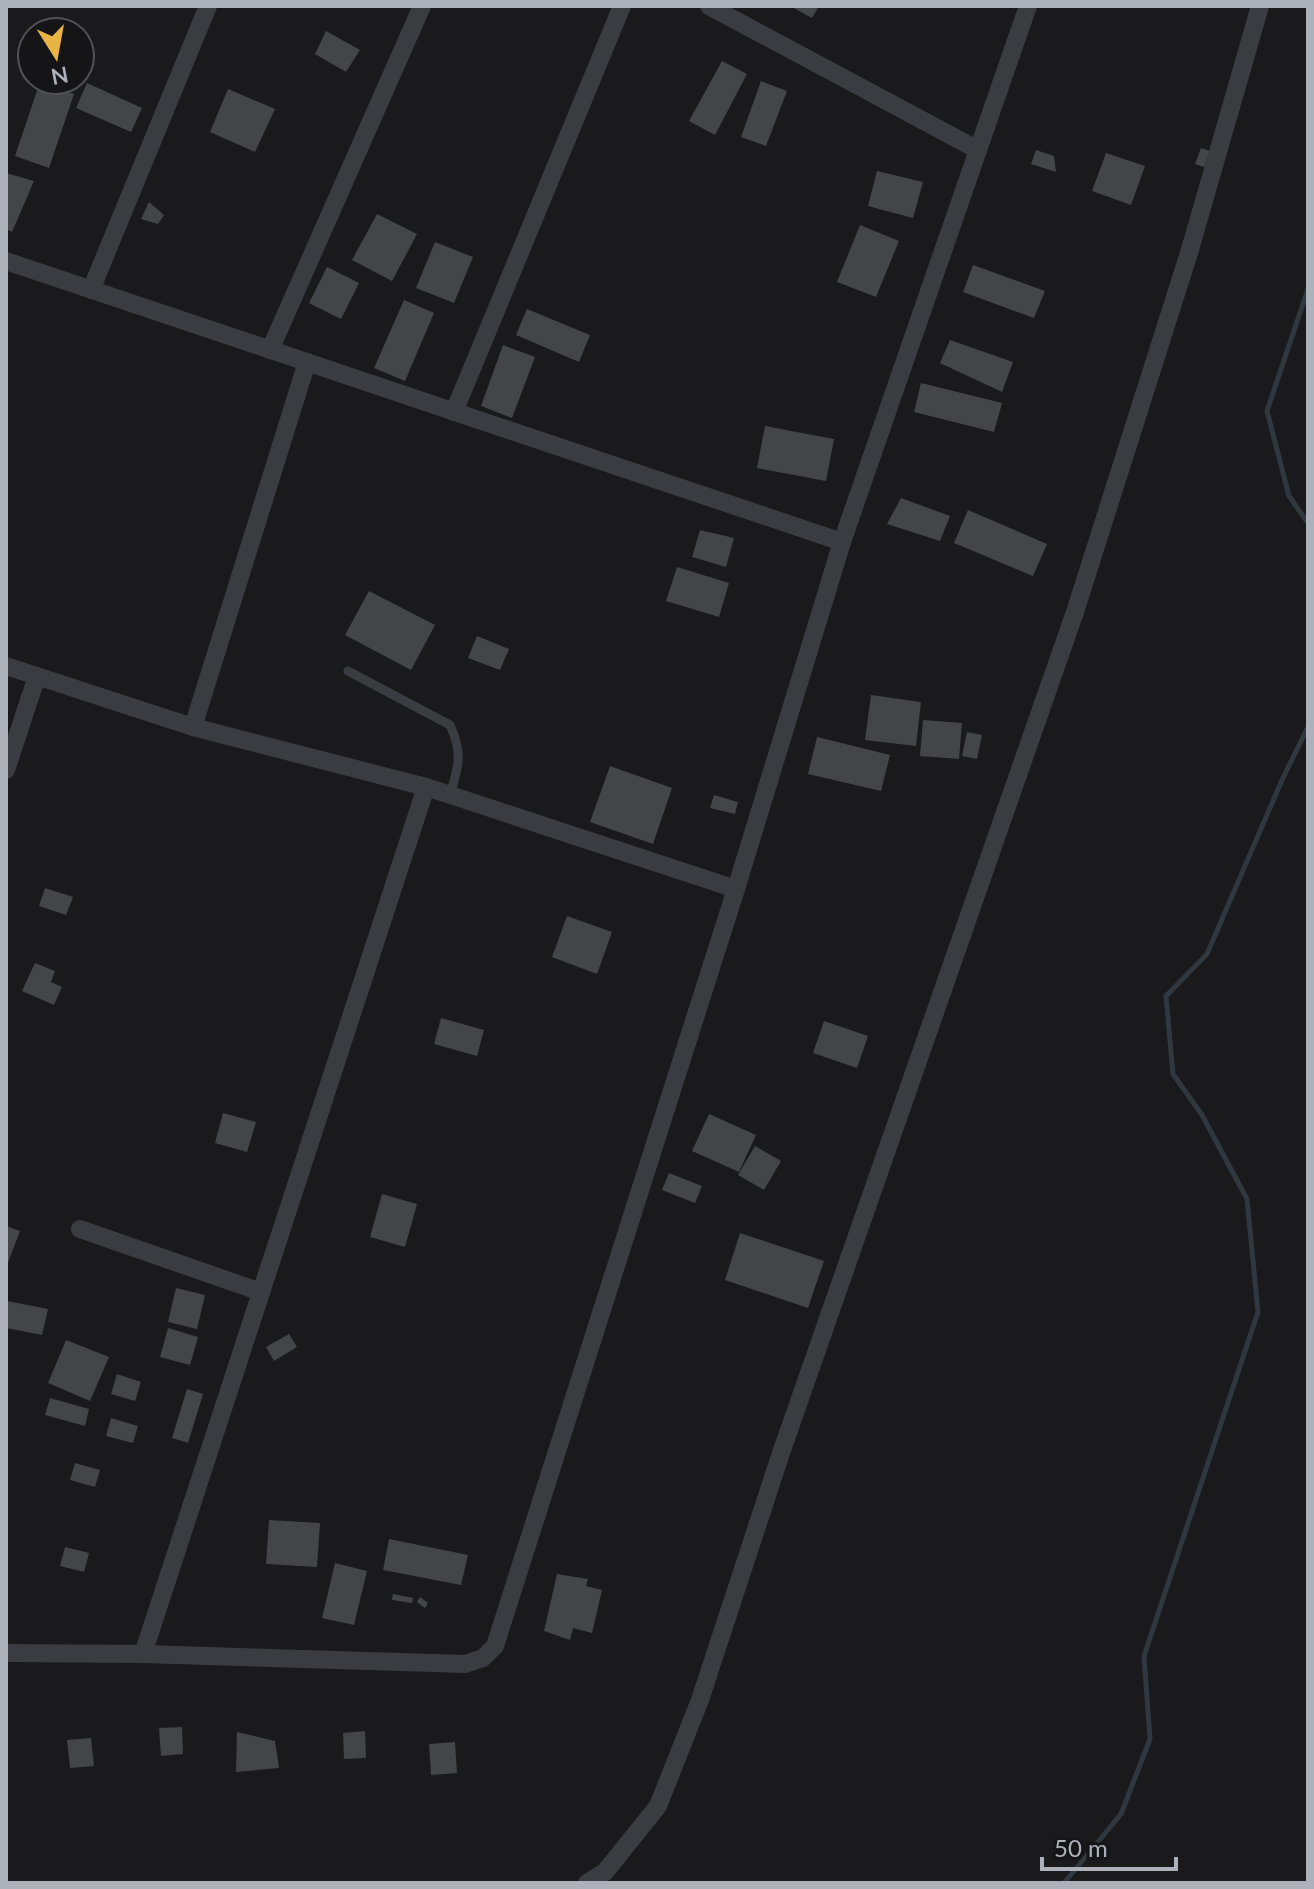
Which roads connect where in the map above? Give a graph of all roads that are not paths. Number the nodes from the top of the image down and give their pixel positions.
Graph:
1 (208, 6) edge
2 (422, 6) edge
3 (622, 6) edge
4 (709, 6) edge
5 (1028, 6) edge
6 (1260, 6) edge
7 (978, 150) junction
8 (6, 261) edge
9 (91, 290) junction
10 (270, 350) junction
11 (307, 362) junction
12 (454, 412) junction
13 (842, 542) junction
14 (6, 666) edge
15 (348, 671) dead end
16 (37, 676) junction
17 (193, 727) junction
18 (6, 770) edge
19 (426, 787) junction
20 (450, 795) junction
21 (736, 889) junction
22 (80, 1229) dead end
23 (261, 1292) junction
24 (6, 1653) edge
25 (143, 1654) junction
26 (587, 1883) edge

1 - 9 street
2 - 10 street
3 - 12 street
4 - 7 street
5 - 7 street
6 - 26 street
7 - 13 street
8 - 9 street
9 - 10 street
10 - 11 street
11 - 12 street
11 - 17 street
12 - 13 street
13 - 21 street
14 - 16 street
15 - 20 lane
16 - 17 street
16 - 18 street
17 - 19 street
19 - 20 street
19 - 23 street
20 - 21 street
21 - 25 street
22 - 23 street
23 - 25 street
24 - 25 street

